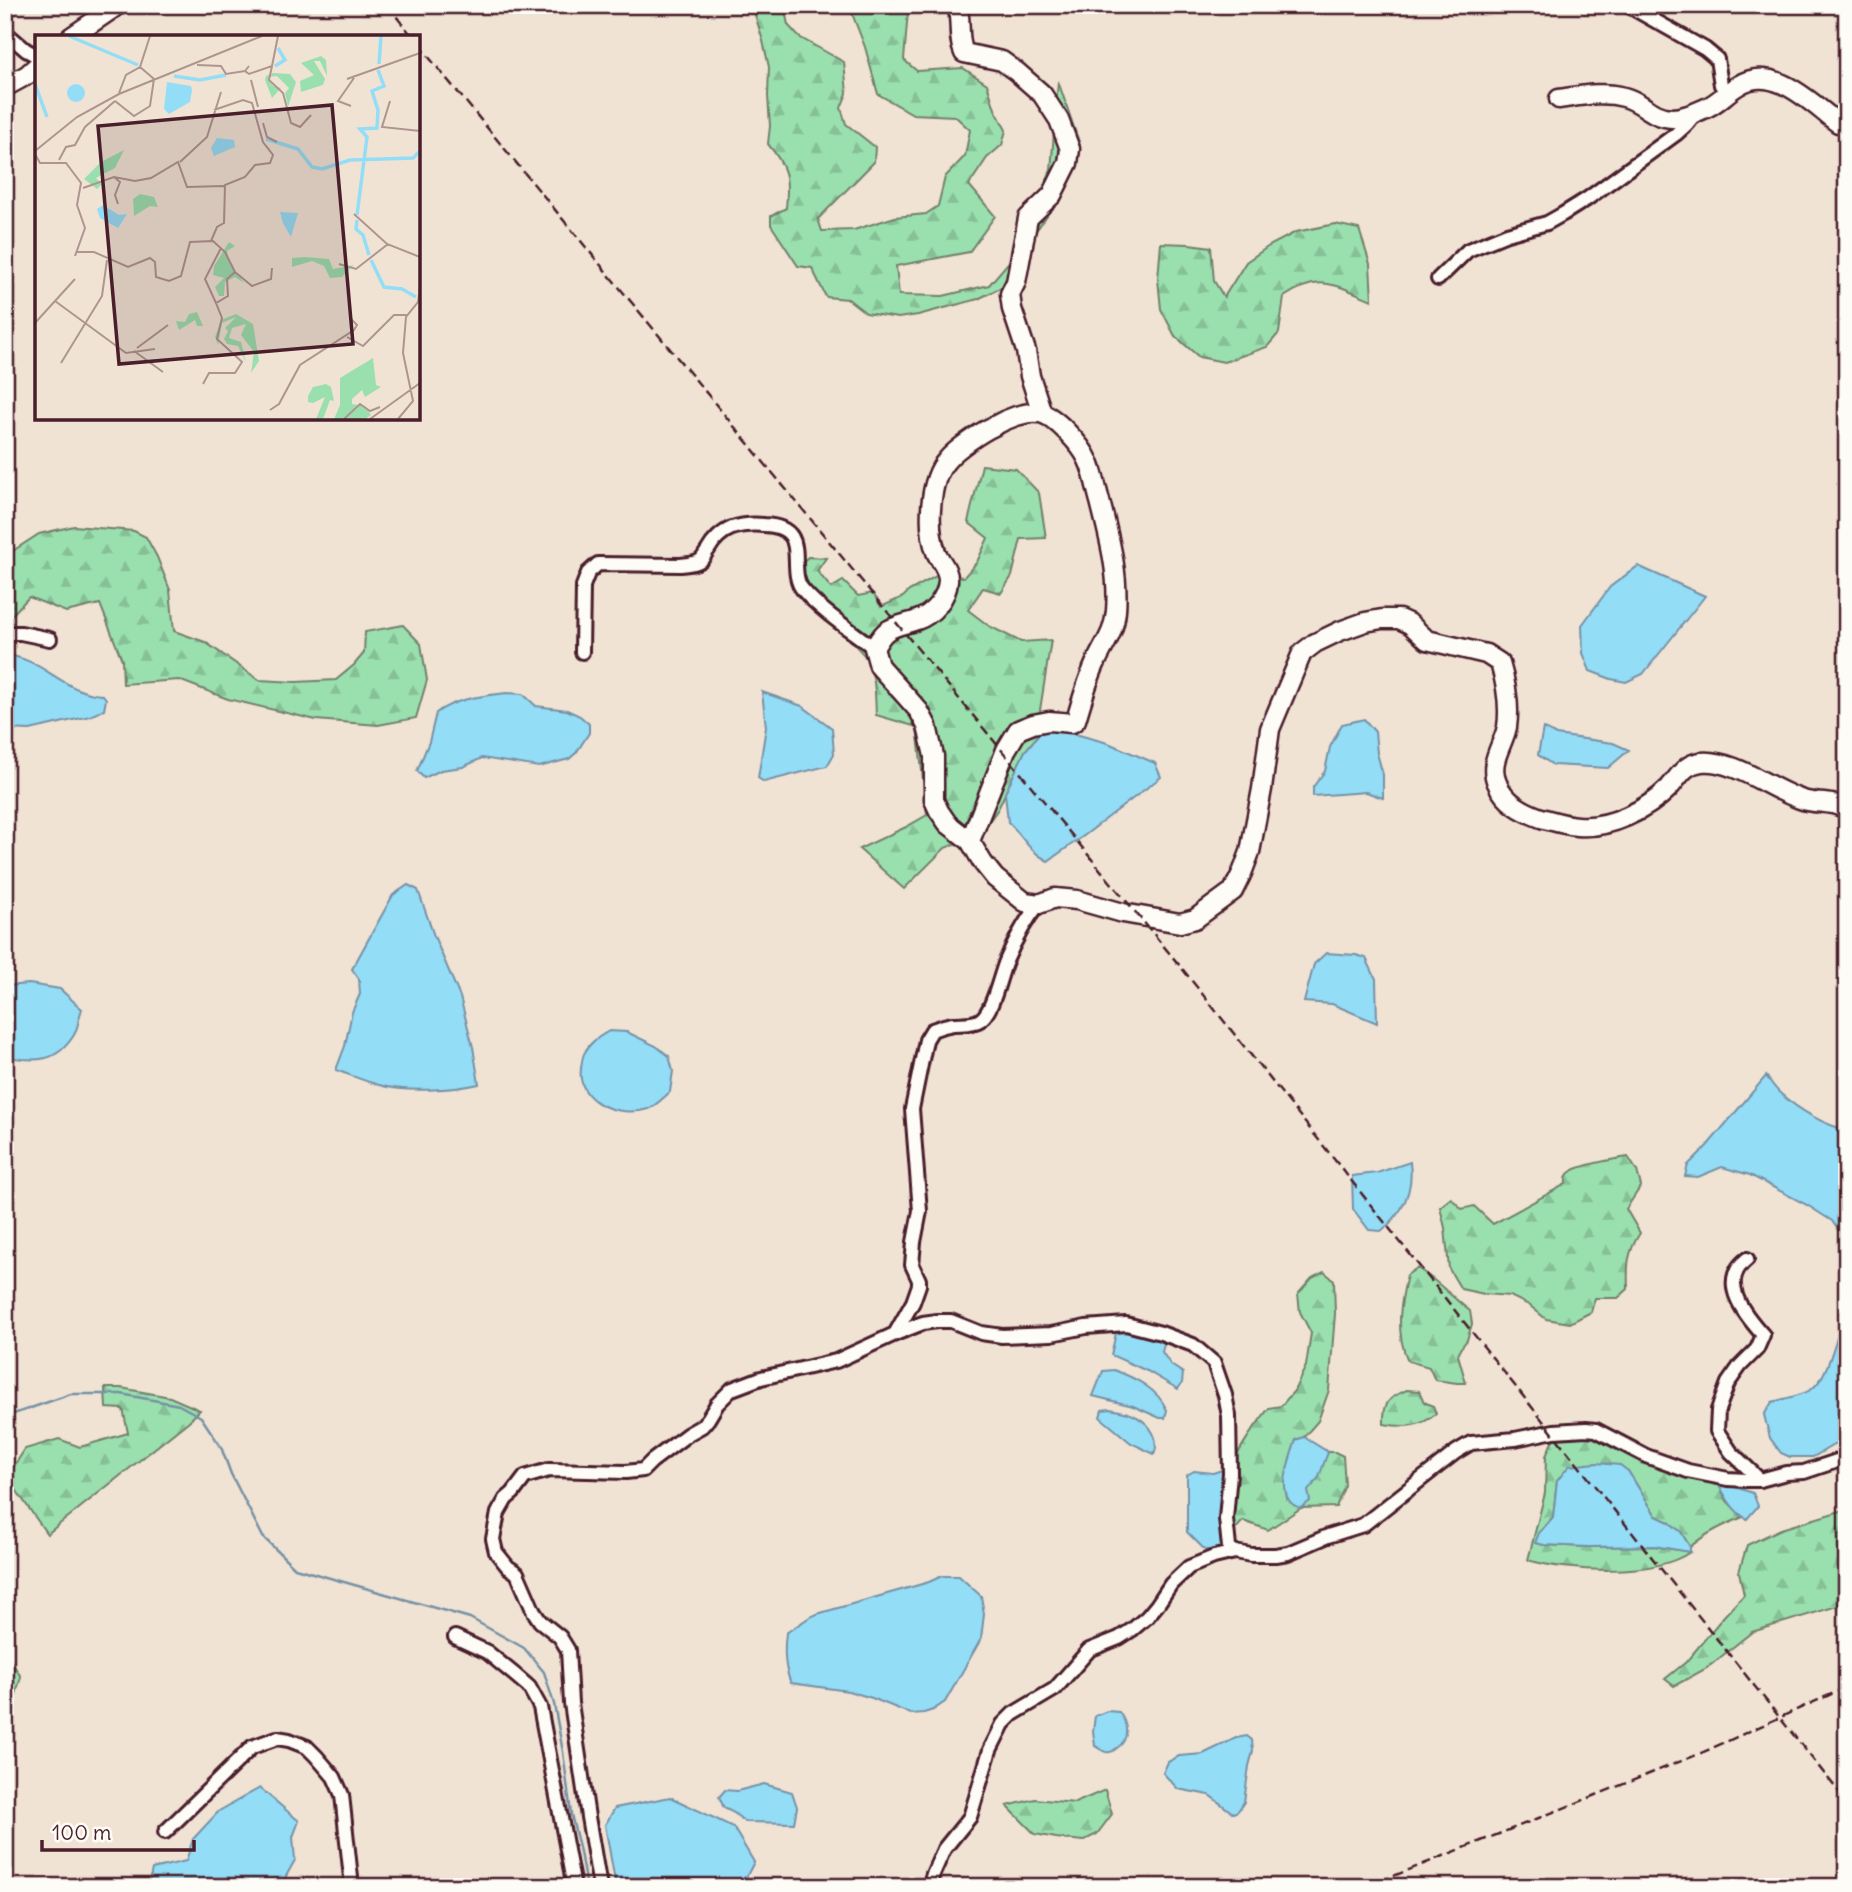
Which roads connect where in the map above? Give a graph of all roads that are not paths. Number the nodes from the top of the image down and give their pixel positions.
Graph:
1 (118, 5) edge
2 (957, 5) edge
3 (1627, 5) edge
4 (5, 32) edge
5 (74, 35) edge
6 (35, 55) edge
7 (35, 68) edge
8 (5, 87) edge
9 (1727, 94) junction
10 (1559, 99) dead end
11 (1696, 113) junction
12 (1842, 127) edge
13 (1438, 279) dead end
14 (1042, 413) junction
15 (5, 633) edge
16 (50, 639) dead end
17 (874, 648) junction
18 (582, 652) dead end
19 (1847, 809) edge
20 (970, 841) junction
21 (1039, 904) junction
22 (1746, 1259) dead end
23 (895, 1334) junction
24 (1847, 1456) edge
25 (1759, 1480) junction
26 (1235, 1552) junction
27 (455, 1637) dead end
28 (165, 1832) dead end
29 (352, 1887) edge
30 (574, 1887) edge
31 (600, 1887) edge
32 (929, 1887) edge

1 - 5 street
2 - 14 street
3 - 9 street
4 - 6 street
7 - 8 street
9 - 11 street
9 - 12 street
10 - 11 street
11 - 13 street
14 - 17 street
14 - 20 street
15 - 16 street
17 - 18 street
17 - 20 street
19 - 21 street
20 - 21 street
21 - 23 street
22 - 25 street
23 - 26 street
23 - 31 street
24 - 25 street
25 - 26 street
26 - 32 street
27 - 30 street
28 - 29 street

